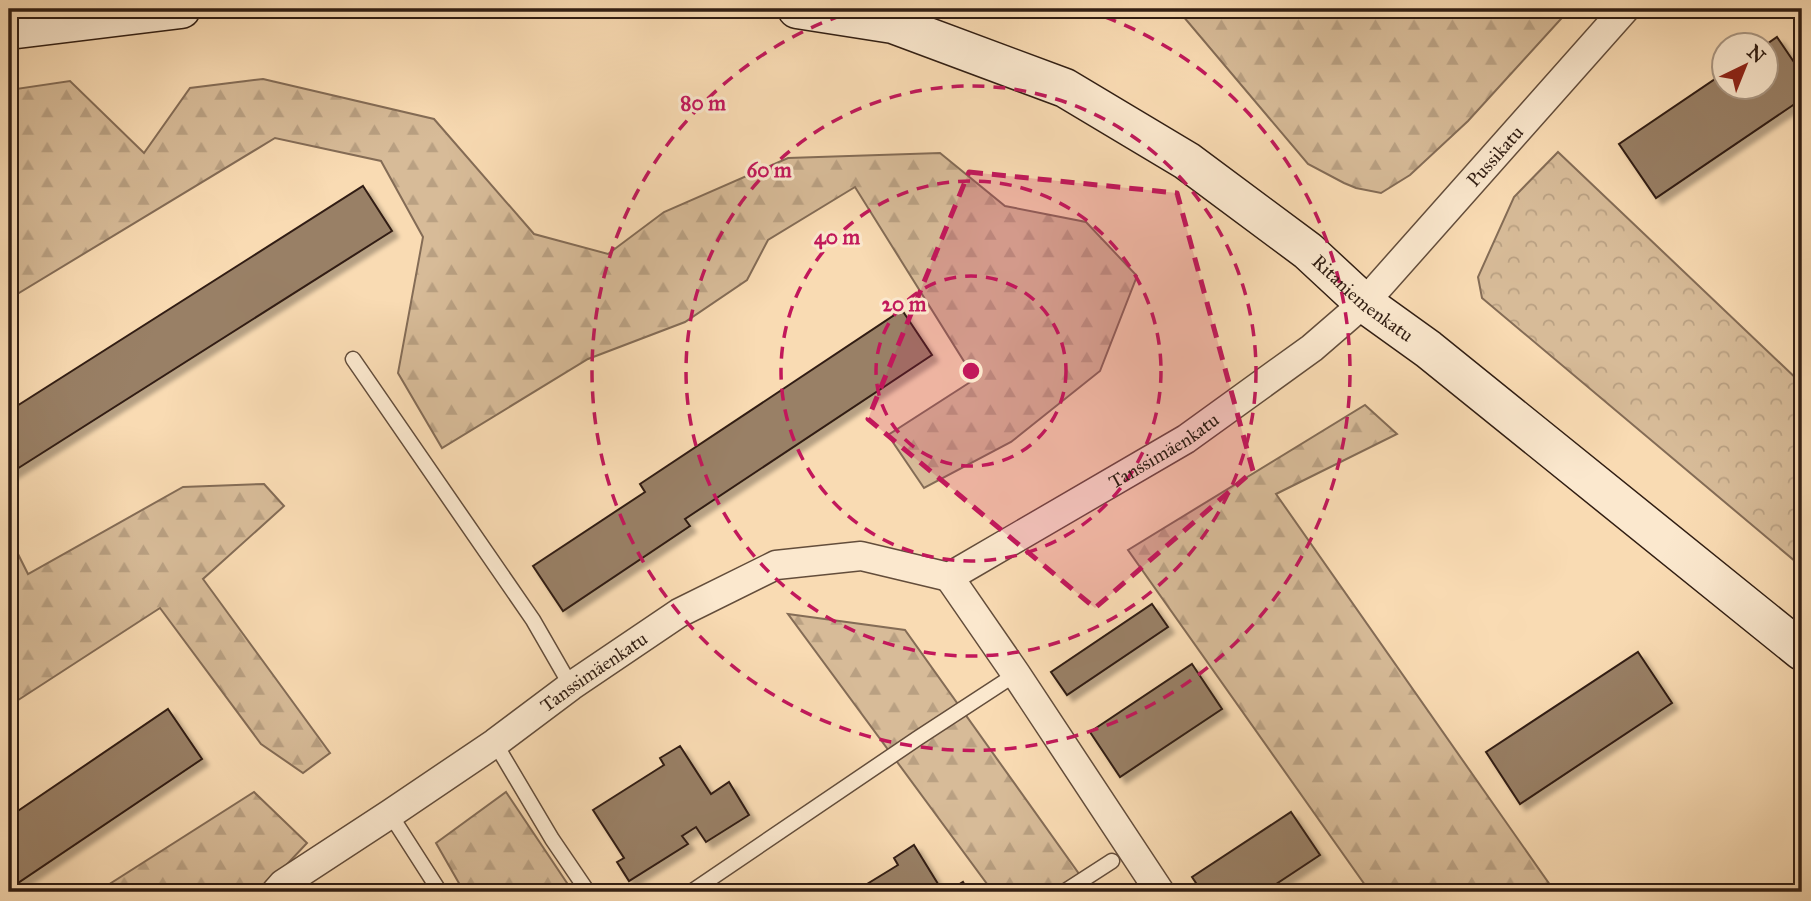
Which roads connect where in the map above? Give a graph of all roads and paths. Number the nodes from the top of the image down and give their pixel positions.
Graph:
1 (181, 9) edge
2 (797, 9) edge
3 (1625, 9) edge
4 (894, 16) edge
5 (9, 30) edge
6 (1364, 303) junction
7 (353, 359) dead end
8 (949, 576) junction
9 (1802, 651) edge
10 (1016, 674) junction
11 (571, 686) junction
12 (495, 743) junction
13 (390, 814) junction
14 (1112, 861) dead end
15 (276, 892) edge
16 (439, 892) edge
17 (587, 892) edge
18 (691, 892) edge
19 (1064, 892) edge
20 (1160, 892) edge

1 - 5 street
2 - 4 street, Ritaniemenkatu
3 - 6 street, Pussikatu
4 - 6 street, Ritaniemenkatu
6 - 8 street, Tanssimäenkatu
6 - 9 street, Ritaniemenkatu
7 - 11 lane
8 - 10 street
8 - 11 street, Tanssimäenkatu
10 - 18 lane
10 - 20 street
11 - 12 street, Tanssimäenkatu
12 - 13 street, Tanssimäenkatu
12 - 17 lane
13 - 15 street, Tanssimäenkatu
13 - 16 lane
14 - 19 lane

